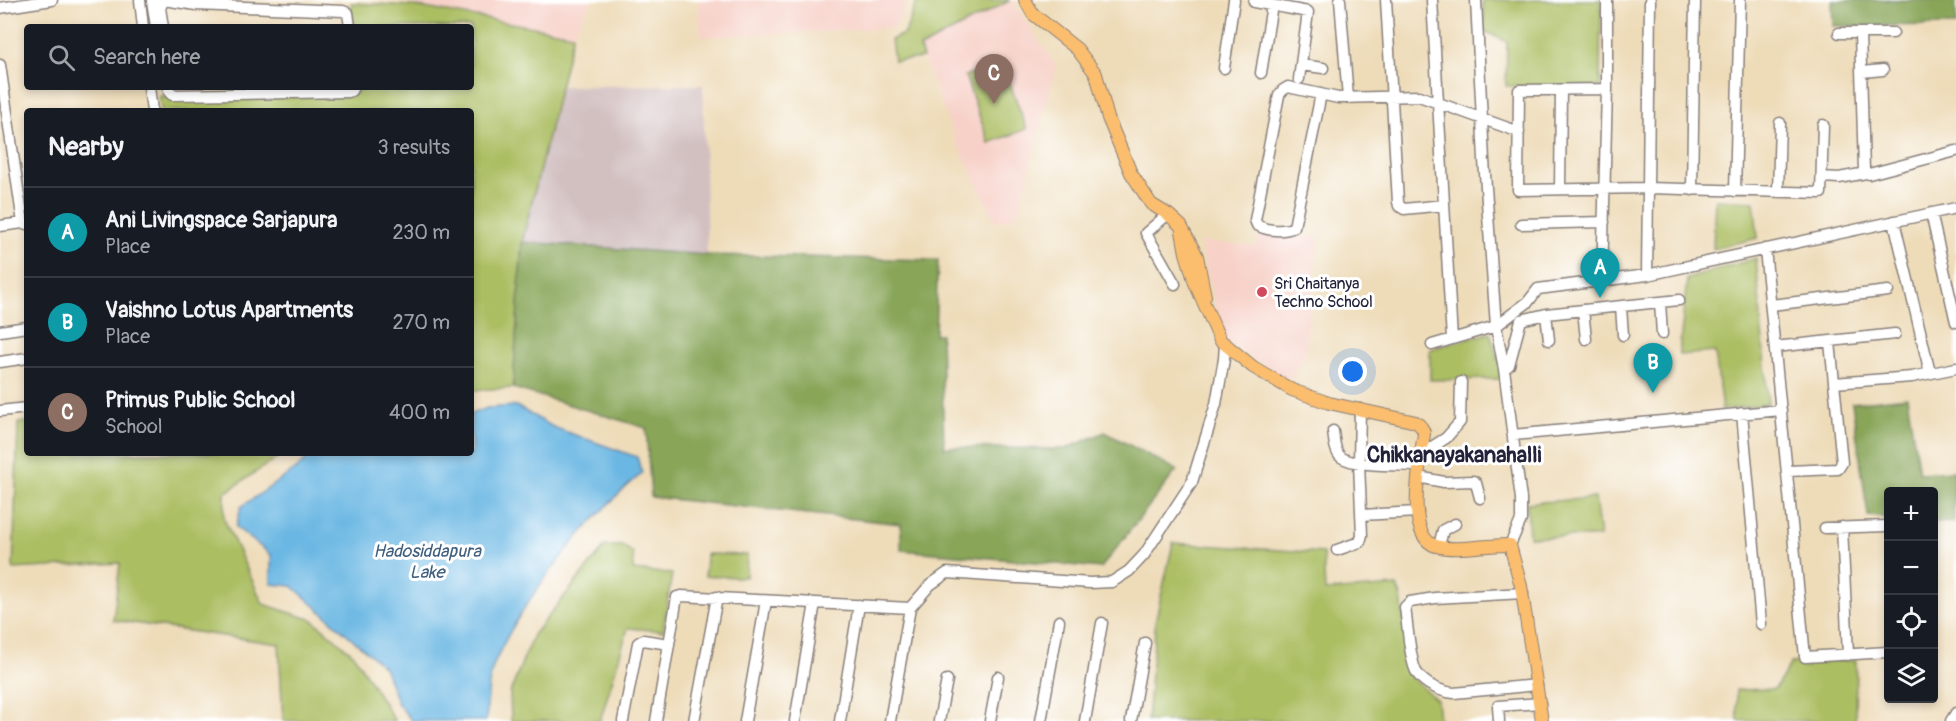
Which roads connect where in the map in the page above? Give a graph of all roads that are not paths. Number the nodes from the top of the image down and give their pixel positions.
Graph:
1 (47, 0) edge
2 (140, 0) edge
3 (164, 0) edge
4 (1025, 0) edge
5 (1234, 0) edge
6 (1340, 0) edge
7 (1386, 0) edge
8 (1432, 0) edge
9 (1476, 0) edge
10 (1607, 0) edge
11 (1650, 0) edge
12 (1695, 0) edge
13 (1740, 0) edge
14 (152, 1) edge
15 (1250, 1) edge
16 (27, 2) edge
17 (1272, 5) junction
18 (1, 11) edge
19 (142, 24) edge
20 (156, 24) edge
21 (163, 24) edge
22 (350, 24) edge
23 (1839, 33) dead end
24 (1860, 33) junction
25 (1893, 33) dead end
26 (0, 65) edge
27 (1301, 65) junction
28 (1224, 68) dead end
29 (1323, 68) dead end
30 (1883, 70) dead end
31 (1862, 72) junction
32 (1261, 73) dead end
33 (1299, 79) dead end
34 (1, 81) edge
35 (1607, 89) junction
36 (149, 90) edge
37 (169, 90) edge
38 (352, 90) edge
39 (1561, 90) junction
40 (1321, 94) junction
41 (1392, 97) junction
42 (1348, 98) junction
43 (1438, 103) junction
44 (152, 108) edge
45 (1482, 118) junction
46 (1780, 123) dead end
47 (1823, 124) dead end
48 (1519, 132) junction
49 (1956, 151) edge
50 (21, 171) edge
51 (1866, 173) junction
52 (1822, 177) junction
53 (1560, 189) junction
54 (1605, 189) junction
55 (1648, 189) junction
56 (1692, 190) junction
57 (1736, 191) junction
58 (1778, 192) junction
59 (1444, 205) junction
60 (1956, 208) edge
61 (24, 211) edge
62 (1931, 213) junction
63 (1167, 214) junction
64 (1894, 221) junction
65 (1604, 222) junction
66 (24, 224) edge
67 (1521, 224) dead end
68 (0, 226) edge
69 (1765, 249) junction
70 (1647, 275) junction
71 (1602, 281) junction
72 (1175, 284) dead end
73 (1888, 291) dead end
74 (1679, 300) dead end
75 (1660, 302) junction
76 (1771, 305) junction
77 (1621, 307) junction
78 (1584, 310) junction
79 (1546, 314) junction
80 (1956, 322) edge
81 (1496, 326) junction
82 (24, 327) edge
83 (0, 331) edge
84 (1662, 334) dead end
85 (1895, 334) dead end
86 (1623, 335) dead end
87 (1452, 339) junction
88 (1586, 339) dead end
89 (1549, 340) dead end
90 (1830, 342) junction
91 (1225, 344) junction
92 (1432, 345) dead end
93 (1775, 347) junction
94 (24, 358) edge
95 (0, 362) edge
96 (1956, 368) edge
97 (1504, 369) junction
98 (1930, 373) junction
99 (1461, 382) dead end
100 (1834, 383) junction
101 (24, 408) edge
102 (1360, 409) junction
103 (1781, 410) junction
104 (0, 411) edge
105 (1742, 413) junction
106 (1333, 431) dead end
107 (1512, 435) junction
108 (1359, 463) junction
109 (1419, 466) junction
110 (1787, 471) junction
111 (1480, 498) dead end
112 (1418, 512) junction
113 (1361, 515) junction
114 (1455, 524) dead end
115 (1884, 526) edge
116 (1842, 527) junction
117 (1825, 528) dead end
118 (1510, 545) junction
119 (1438, 546) junction
120 (1337, 550) dead end
121 (1523, 593) junction
122 (717, 597) junction
123 (766, 600) junction
124 (815, 603) junction
125 (859, 605) junction
126 (910, 608) junction
127 (1059, 621) dead end
128 (1102, 623) dead end
129 (1761, 624) dead end
130 (1145, 643) dead end
131 (669, 644) junction
132 (1884, 652) edge
133 (1848, 655) junction
134 (998, 677) dead end
135 (947, 680) dead end
136 (1538, 685) junction
137 (1540, 703) junction
138 (1498, 706) junction
139 (1486, 707) dead end
140 (1956, 713) edge
141 (623, 721) edge
142 (656, 721) edge
143 (694, 721) edge
144 (745, 721) edge
145 (795, 721) edge
146 (840, 721) edge
147 (890, 721) edge
148 (939, 721) edge
149 (990, 721) edge
150 (1041, 721) edge
151 (1085, 721) edge
152 (1131, 721) edge
153 (1499, 721) edge
154 (1542, 721) edge
155 (1951, 721) edge

1 - 16 street
2 - 19 street
3 - 14 street
3 - 21 street
3 - 22 street
4 - 63 main road
5 - 28 street
6 - 42 street
7 - 41 street
8 - 43 street
9 - 45 street
10 - 35 street
11 - 55 street
12 - 56 street
13 - 57 street
14 - 20 street
15 - 17 street
16 - 18 street
17 - 27 street
17 - 32 street
23 - 24 street
24 - 25 street
24 - 31 street
26 - 34 street
27 - 29 street
27 - 33 street
30 - 31 street
31 - 51 street
34 - 50 street
35 - 39 street
35 - 54 street
36 - 44 street
37 - 38 street
39 - 48 street
39 - 53 street
40 - 40 street
40 - 42 street
41 - 42 street
41 - 43 street
41 - 59 street
43 - 45 street
43 - 59 street
45 - 48 street
45 - 81 street
46 - 58 street
47 - 52 street
48 - 53 street
49 - 51 street
50 - 61 street
51 - 52 street
52 - 58 street
53 - 54 street
54 - 55 street
54 - 65 street
55 - 56 street
55 - 70 street
56 - 57 street
57 - 58 street
59 - 87 street
60 - 62 street
62 - 64 street
62 - 80 street
63 - 72 street
63 - 91 main road
64 - 69 street
64 - 98 street
65 - 67 street
65 - 71 street
66 - 68 street
69 - 70 street
69 - 76 street
70 - 71 street
71 - 81 street
73 - 76 street
74 - 75 street
75 - 77 street
75 - 84 street
76 - 93 street
77 - 78 street
77 - 86 street
78 - 79 street
78 - 88 street
79 - 89 street
79 - 97 street
81 - 87 street
81 - 97 street
82 - 83 street
85 - 90 street
87 - 92 street
90 - 93 street
90 - 100 street
91 - 102 main road
91 - 126 street
93 - 103 street
94 - 95 street
96 - 98 street
97 - 107 street
98 - 100 street
99 - 109 street
100 - 110 street
101 - 104 street
102 - 108 street
102 - 109 main road
103 - 105 street
103 - 110 street
105 - 107 street
105 - 129 street
106 - 108 street
107 - 118 street
108 - 109 street
108 - 113 street
109 - 111 street
109 - 112 main road
110 - 133 street
112 - 113 street
112 - 119 main road
113 - 120 street
114 - 119 street
115 - 116 street
116 - 117 street
116 - 133 street
118 - 119 main road
118 - 121 main road
121 - 136 main road
121 - 136 street
122 - 123 street
122 - 131 street
122 - 143 street
123 - 124 street
123 - 144 street
124 - 125 street
124 - 145 street
125 - 126 street
125 - 146 street
126 - 147 street
127 - 150 street
128 - 151 street
130 - 152 street
131 - 141 street
131 - 142 street
132 - 133 street
134 - 149 street
135 - 148 street
136 - 137 main road
137 - 138 street
137 - 154 main road
138 - 139 street
138 - 153 street
140 - 155 street

